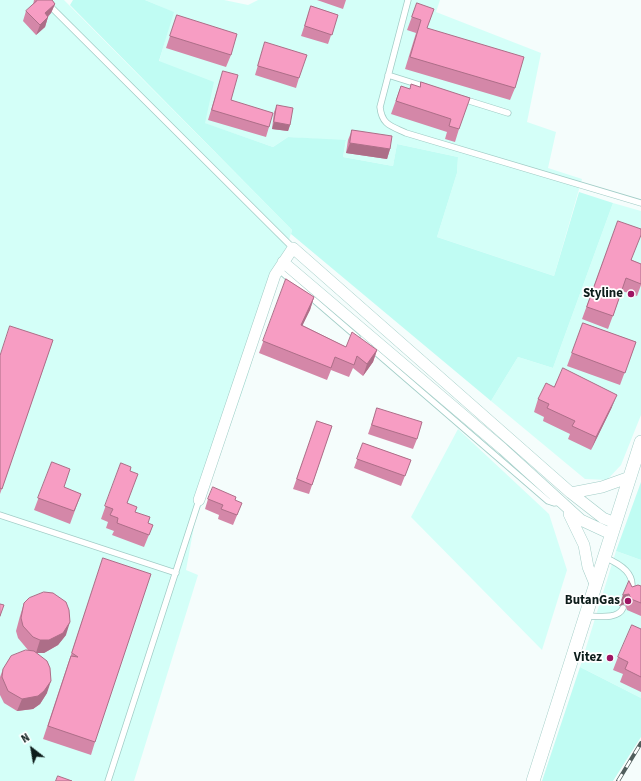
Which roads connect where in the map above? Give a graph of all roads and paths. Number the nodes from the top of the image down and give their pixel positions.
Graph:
1 (44, 0) edge
2 (408, 0) edge
3 (388, 75) junction
4 (433, 90) edge
5 (456, 97) edge
6 (508, 113) dead end
7 (641, 203) edge
8 (294, 248) junction
9 (281, 266) junction
10 (360, 339) edge
11 (366, 344) edge
12 (641, 442) edge
13 (635, 471) edge
14 (572, 492) junction
15 (199, 500) joint
16 (562, 503) junction
17 (0, 515) edge
18 (613, 529) junction
19 (604, 557) junction
20 (176, 572) junction
21 (595, 584) junction
22 (630, 594) edge
23 (623, 608) dead end
24 (586, 616) junction
25 (108, 781) edge
26 (533, 781) edge

1 - 8 lane
2 - 3 lane
3 - 4 lane
3 - 7 lane
5 - 6 lane
8 - 9 street
8 - 14 street
9 - 10 lane
9 - 15 street
9 - 16 street
11 - 16 lane
12 - 13 street
13 - 14 street
13 - 18 street
14 - 18 street
15 - 20 lane
16 - 18 street
16 - 21 street
17 - 20 lane
18 - 19 street
19 - 21 street
19 - 22 lane
20 - 25 lane
21 - 24 street
23 - 24 lane
24 - 26 street

